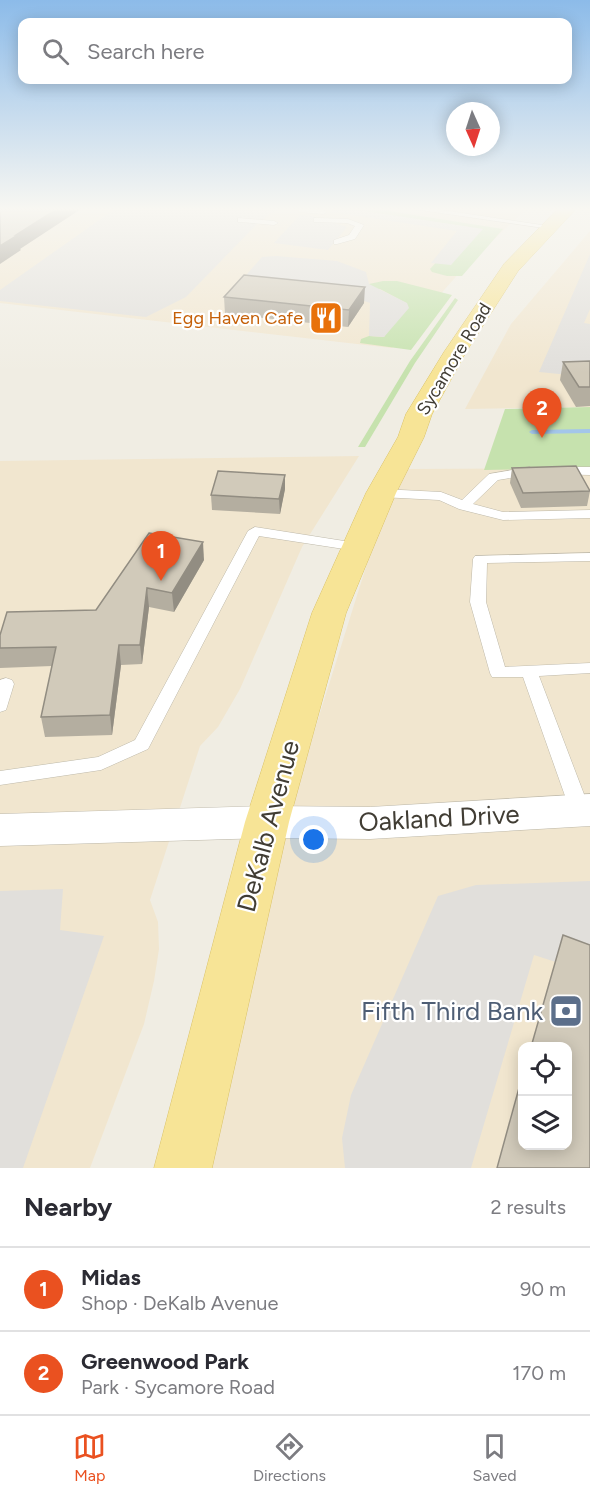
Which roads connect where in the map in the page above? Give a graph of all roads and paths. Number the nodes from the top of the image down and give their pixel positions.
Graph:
1 (515, 264) edge
2 (590, 471) edge
3 (381, 493) junction
4 (464, 506) junction
5 (590, 514) edge
6 (357, 547) junction
7 (590, 557) edge
8 (590, 668) edge
9 (529, 671) junction
10 (6, 684) dead end
11 (0, 706) edge
12 (0, 778) edge
13 (585, 810) edge
14 (267, 822) junction
15 (0, 830) edge
16 (183, 1168) edge

1 - 3 main road, Sycamore Road
2 - 4 lane
3 - 4 lane
3 - 6 main road, DeKalb Avenue
4 - 5 lane
6 - 12 lane
6 - 14 main road, DeKalb Avenue
7 - 9 lane
8 - 9 lane
9 - 13 lane
10 - 11 lane
13 - 14 street, Oakland Drive
14 - 15 street, Oakland Drive
14 - 16 main road, DeKalb Avenue

